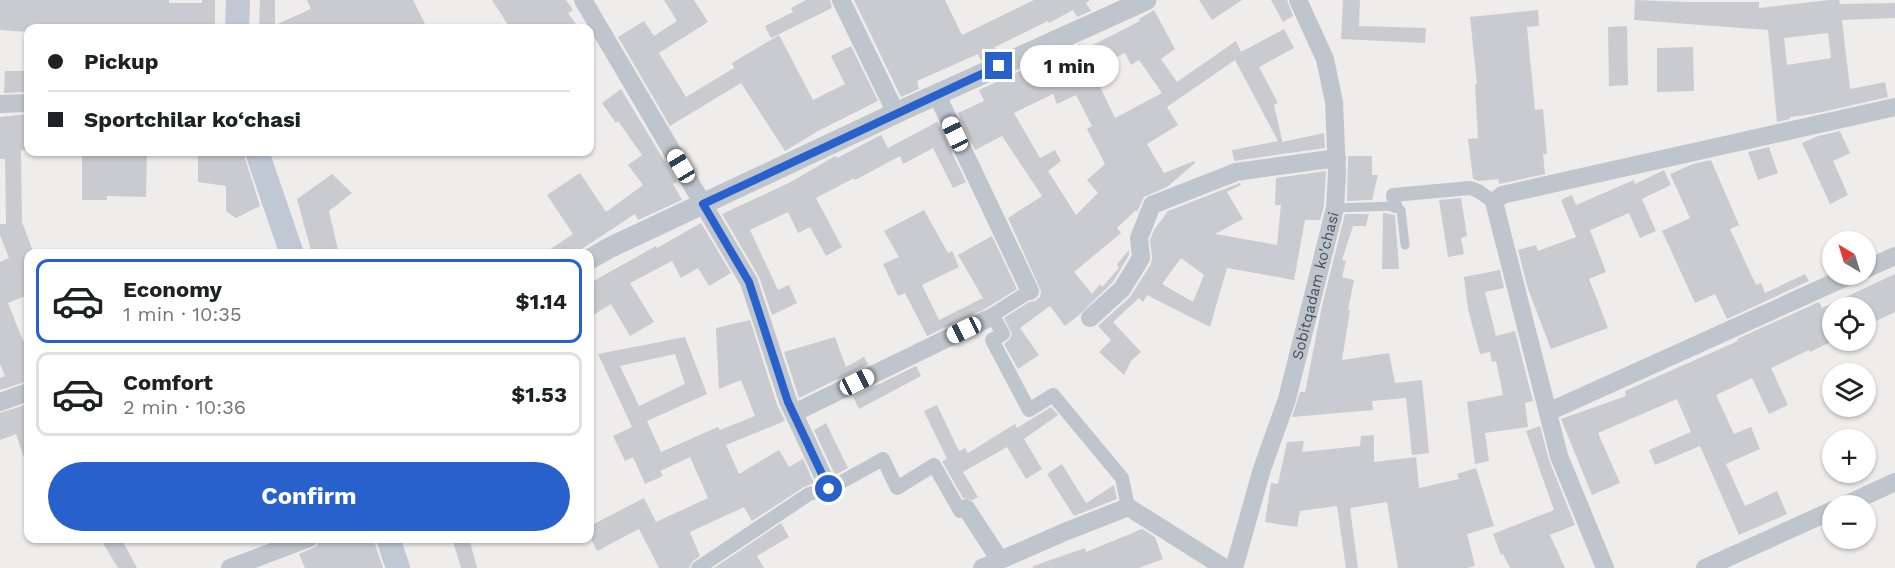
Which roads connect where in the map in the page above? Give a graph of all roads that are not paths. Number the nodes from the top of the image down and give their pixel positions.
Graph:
1 (238, 0) edge
2 (583, 0) edge
3 (841, 0) edge
4 (1146, 0) edge
5 (1298, 0) edge
6 (237, 24) edge
7 (937, 95) junction
8 (24, 103) edge
9 (0, 104) edge
10 (1895, 106) edge
11 (896, 113) junction
12 (257, 156) edge
13 (1336, 158) junction
14 (1494, 202) junction
15 (703, 204) junction
16 (1395, 206) junction
17 (1335, 208) junction
18 (1405, 245) dead end
19 (290, 249) edge
20 (1895, 256) edge
21 (594, 257) edge
22 (1876, 265) edge
23 (1829, 285) edge
24 (1030, 291) joint
25 (989, 318) junction
26 (1090, 318) dead end
27 (24, 393) edge
28 (0, 402) edge
29 (1548, 411) junction
30 (794, 413) junction
31 (1895, 482) edge
32 (829, 489) junction
33 (1867, 495) edge
34 (1128, 507) junction
35 (966, 508) joint
36 (1822, 515) edge
37 (296, 543) edge
38 (390, 543) edge
39 (1000, 560) junction
40 (230, 568) edge
41 (398, 568) edge
42 (698, 568) edge
43 (982, 568) edge
44 (1224, 568) edge
45 (1234, 568) edge
46 (1605, 568) edge
47 (1705, 568) edge

1 - 6 main road
2 - 15 street
3 - 11 street
4 - 7 street
5 - 13 street, Sobitqadam ko'chasi
7 - 11 street
7 - 24 street
8 - 9 street
10 - 14 street
11 - 15 street
12 - 19 main road
13 - 17 street, Sobitqadam ko'chasi
13 - 26 street
14 - 16 street
14 - 29 street
15 - 21 street
15 - 30 street
16 - 17 lane
16 - 18 lane
17 - 45 street, Sobitqadam ko'chasi
20 - 22 street
23 - 29 street
24 - 25 street
25 - 30 street
25 - 34 street
27 - 28 street
29 - 46 street
30 - 32 street
31 - 33 street
32 - 35 street
32 - 42 street
34 - 39 street
34 - 44 street
35 - 39 street
36 - 47 street
37 - 40 street
38 - 41 main road
39 - 43 street

